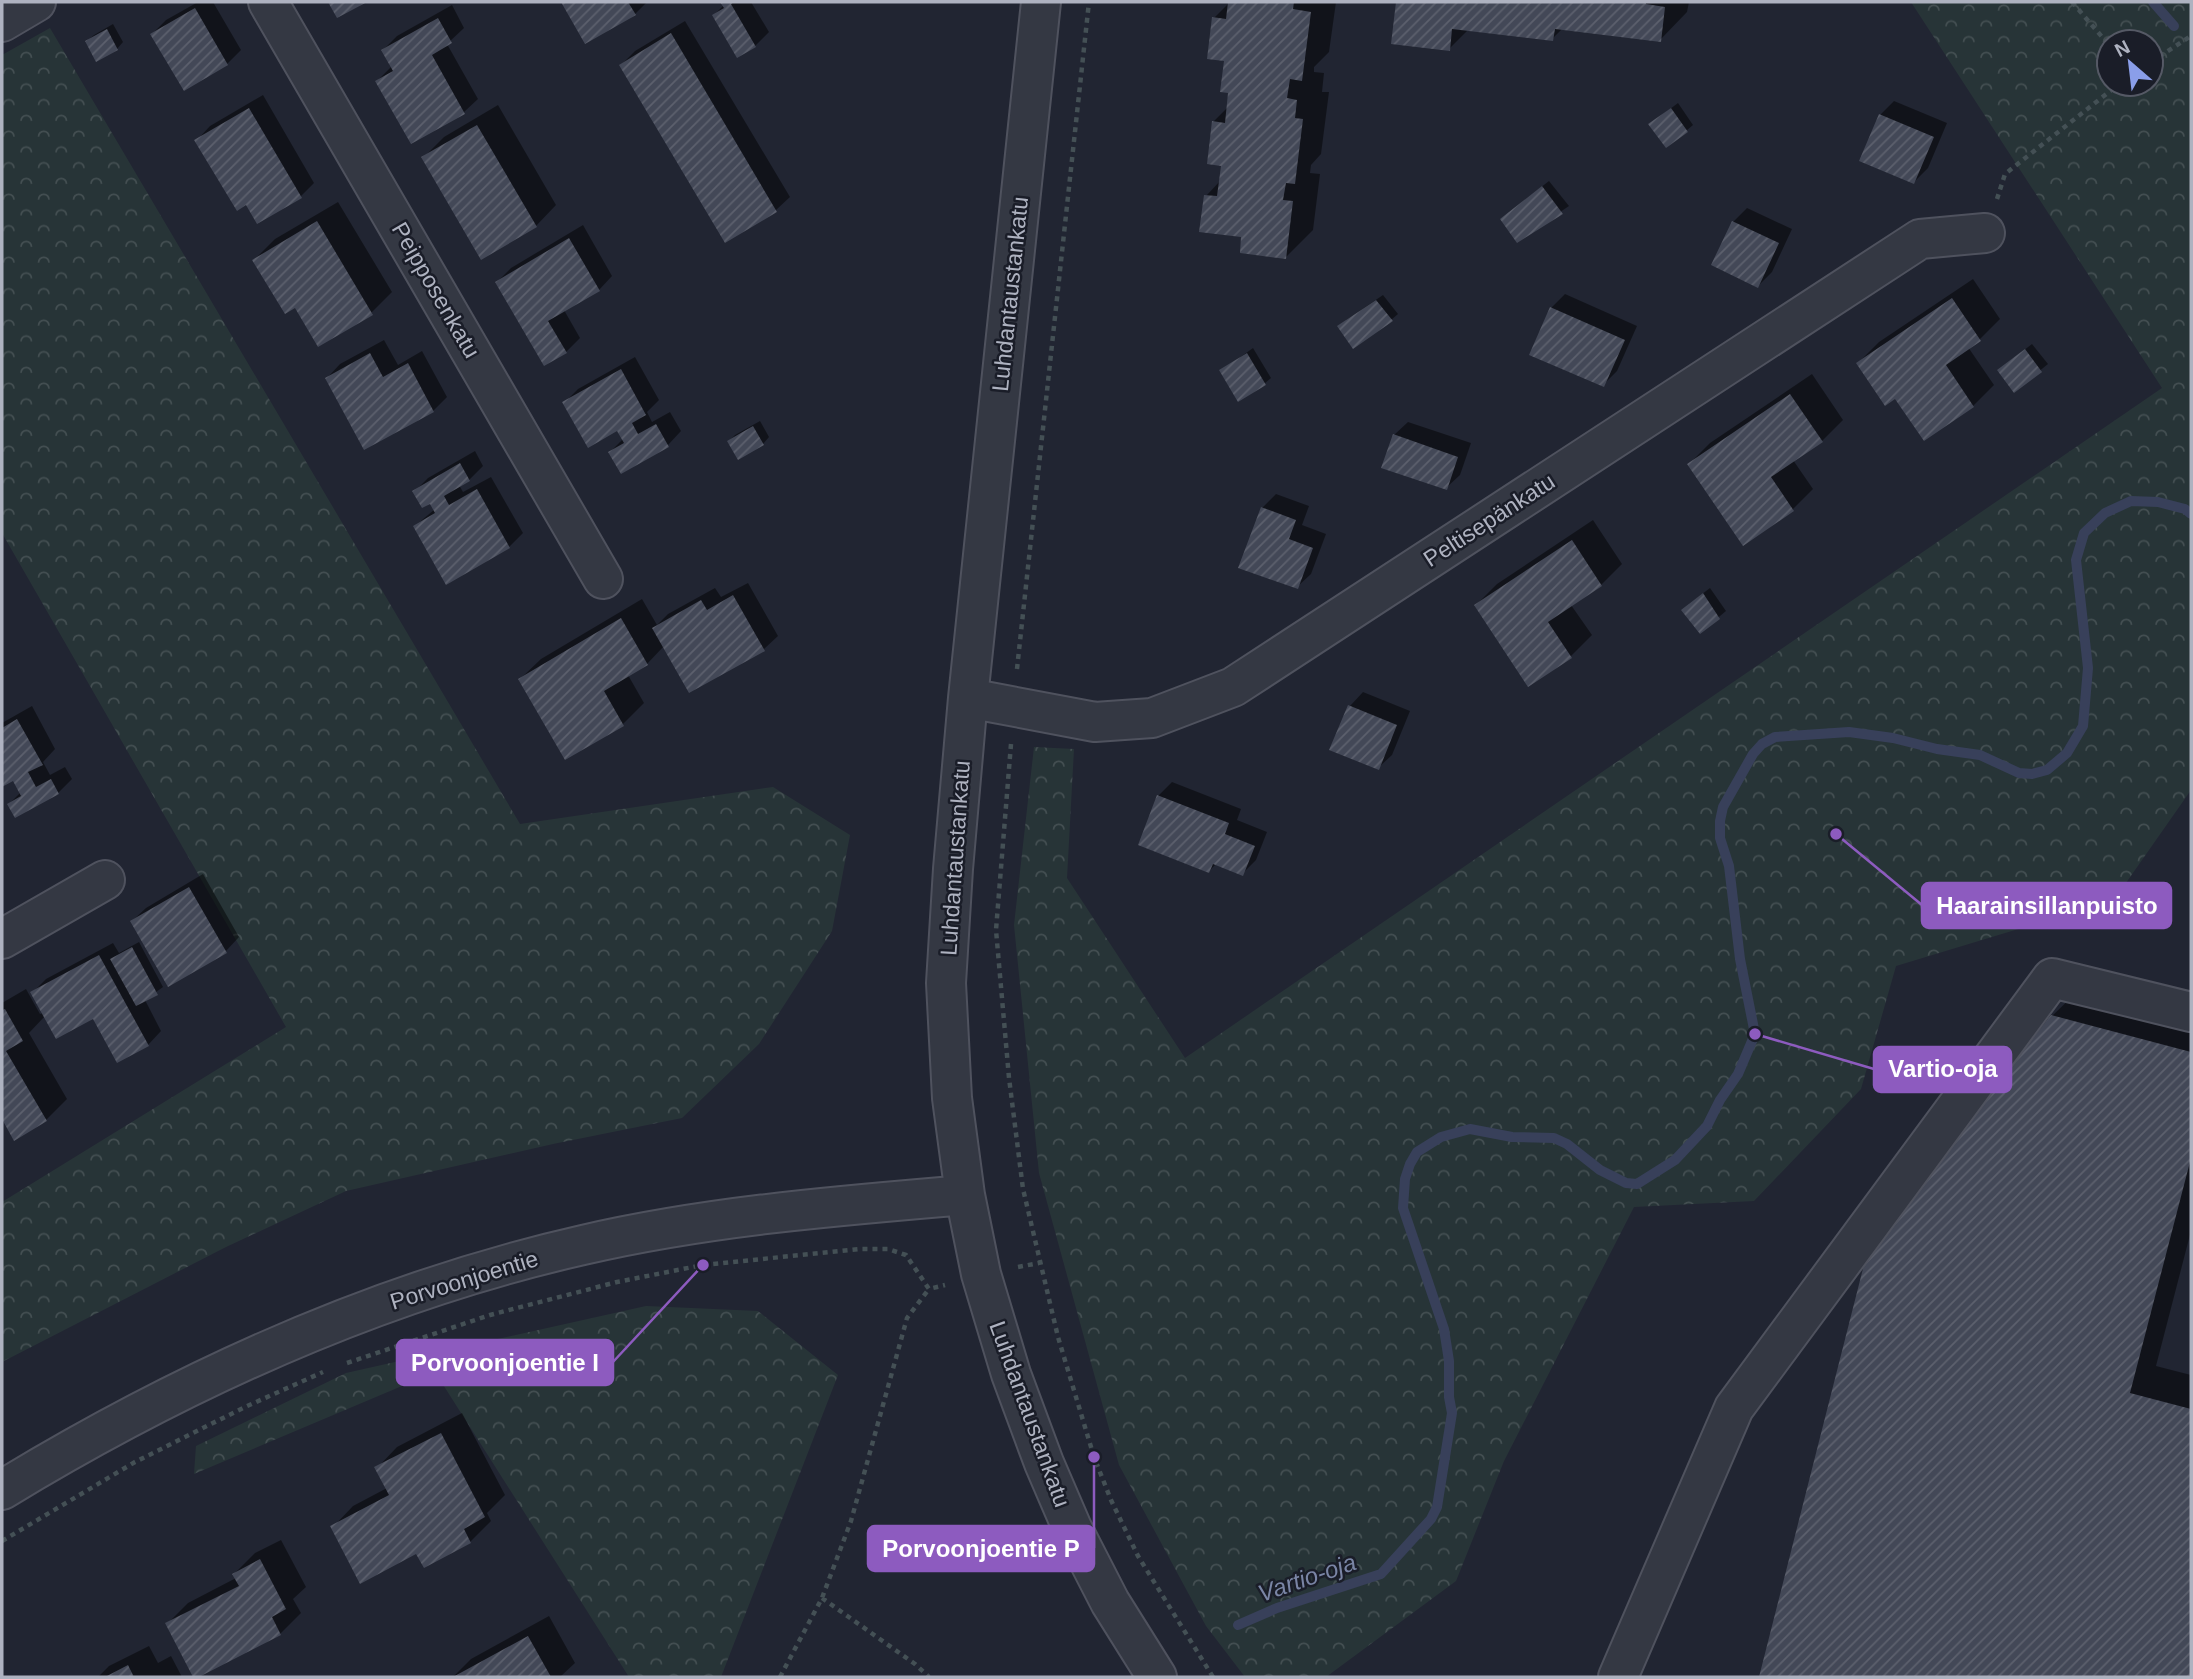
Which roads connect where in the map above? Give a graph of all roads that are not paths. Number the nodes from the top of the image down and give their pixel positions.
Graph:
1 (36, 2) edge
2 (268, 2) edge
3 (1041, 2) edge
4 (2, 22) edge
5 (1985, 233) road end
6 (603, 579) dead end
7 (968, 698) junction
8 (105, 880) dead end
9 (2, 939) edge
10 (2191, 1012) edge
11 (965, 1195) junction
12 (2, 1490) edge
13 (1157, 1677) edge
14 (1618, 1677) edge

1 - 4 street
2 - 6 street, Peipposenkatu
3 - 7 street, Luhdantaustankatu
5 - 7 street, Peltisepänkatu
7 - 11 street, Luhdantaustankatu
8 - 9 street
10 - 14 street
11 - 12 street, Porvoonjoentie
11 - 13 street, Luhdantaustankatu

